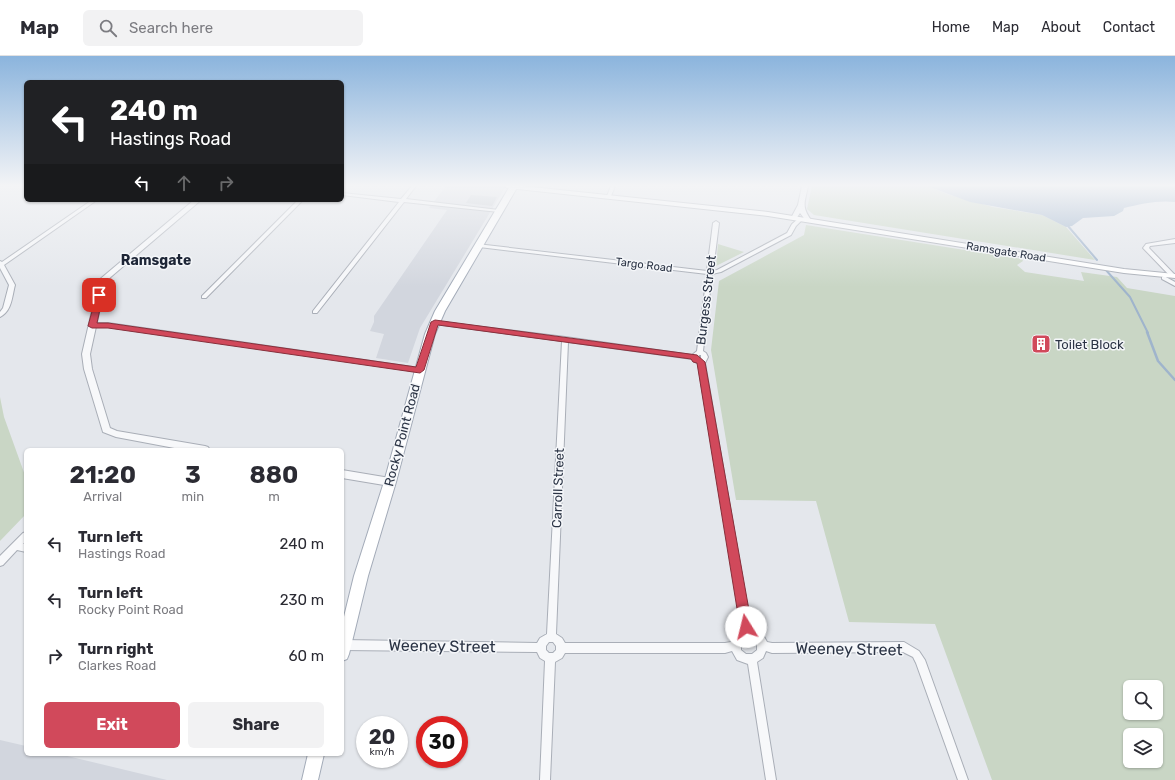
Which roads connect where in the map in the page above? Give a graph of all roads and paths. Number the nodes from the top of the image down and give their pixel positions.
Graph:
1 (66, 220) edge
2 (175, 220) edge
3 (280, 220) edge
4 (387, 220) edge
5 (495, 220) edge
6 (797, 220) joint
7 (716, 223) dead end
8 (1175, 241) edge
9 (479, 246) junction
10 (1, 264) edge
11 (1124, 270) junction
12 (710, 273) junction
13 (1174, 277) edge
14 (1164, 278) junction
15 (1175, 284) edge
16 (204, 297) dead end
17 (315, 312) dead end
18 (0, 315) edge
19 (435, 322) junction
20 (92, 326) junction
21 (565, 339) junction
22 (697, 355) junction
23 (420, 370) junction
24 (194, 448) edge
25 (344, 474) edge
26 (390, 482) junction
27 (24, 537) edge
28 (15, 546) junction
29 (24, 548) edge
30 (0, 562) edge
31 (747, 633) junction
32 (551, 637) junction
33 (344, 644) edge
34 (736, 646) junction
35 (763, 646) junction
36 (344, 648) edge
37 (540, 648) junction
38 (561, 648) junction
39 (550, 658) junction
40 (752, 660) junction
41 (316, 756) edge
42 (310, 780) edge
43 (545, 780) edge
44 (771, 780) edge
45 (963, 780) edge

1 - 10 street
2 - 20 street
3 - 16 street
4 - 17 street
5 - 9 main road, Rocky Point Road
6 - 11 main road, Ramsgate Road
6 - 12 street, Targo Road
7 - 12 street, Burgess Street
8 - 13 street
9 - 12 street, Targo Road
9 - 19 main road, Rocky Point Road
10 - 18 street
11 - 13 main road, Ramsgate Road
11 - 14 main road, Ramsgate Road
12 - 22 street, Burgess Street
13 - 14 main road, Ramsgate Road
14 - 15 street
19 - 21 street
19 - 23 main road, Rocky Point Road
20 - 23 street
20 - 24 street
21 - 22 street
21 - 32 street, Carroll Street
22 - 31 street, Burgess Street
23 - 26 main road, Rocky Point Road
25 - 26 street
26 - 33 main road, Rocky Point Road
27 - 28 street
28 - 29 street
28 - 30 street
31 - 34 street
31 - 35 street
32 - 37 street
32 - 38 street
34 - 38 street
34 - 40 street
35 - 40 street
35 - 45 street, Weeney Street
36 - 37 street, Weeney Street
37 - 39 street
38 - 39 street
39 - 43 street
40 - 44 street
41 - 42 main road

